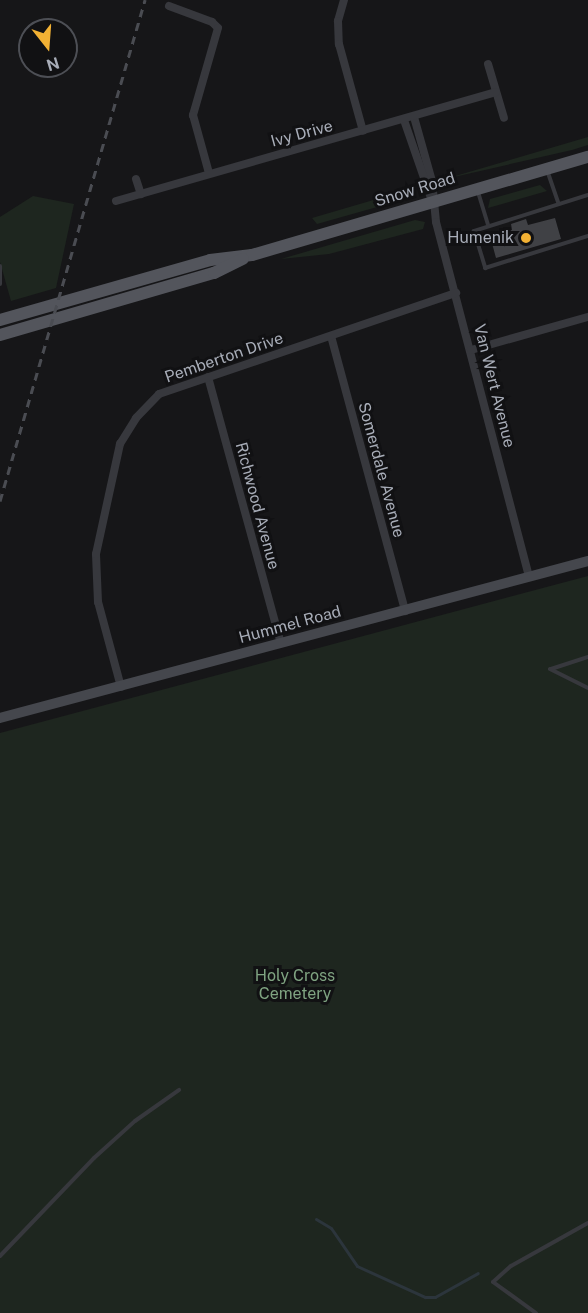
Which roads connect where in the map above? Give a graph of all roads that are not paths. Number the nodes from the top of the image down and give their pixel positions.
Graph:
1 (344, 0) edge
2 (169, 6) dead end
3 (488, 64) dead end
4 (496, 92) junction
5 (414, 117) junction
6 (504, 117) dead end
7 (404, 120) junction
8 (363, 131) junction
9 (588, 157) edge
10 (546, 168) junction
11 (209, 173) junction
12 (136, 179) dead end
13 (476, 188) junction
14 (141, 194) junction
15 (588, 195) edge
16 (116, 201) dead end
17 (433, 202) junction
18 (559, 204) junction
19 (488, 224) junction
20 (588, 236) edge
21 (252, 255) junction
22 (0, 266) edge
23 (0, 284) edge
24 (456, 293) junction
25 (588, 317) edge
26 (0, 320) edge
27 (0, 335) edge
28 (331, 336) junction
29 (471, 350) junction
30 (208, 377) junction
31 (588, 561) edge
32 (529, 577) junction
33 (405, 610) junction
34 (281, 643) junction
35 (588, 657) edge
36 (121, 687) junction
37 (588, 688) edge
38 (0, 718) edge
39 (179, 1090) dead end
40 (588, 1223) edge
41 (0, 1256) edge
42 (536, 1313) edge

1 - 8 street
2 - 11 street
3 - 4 street
4 - 5 street, Ivy Drive
4 - 6 street
5 - 7 street, Ivy Drive
5 - 17 street, Van Wert Avenue
7 - 8 street, Ivy Drive
7 - 17 street, Van Wert Avenue
8 - 11 street, Ivy Drive
9 - 10 main road, Snow Road
10 - 13 main road, Snow Road
10 - 18 lane
11 - 14 street, Ivy Drive
12 - 14 street
13 - 17 main road, Snow Road
13 - 19 lane
14 - 16 street, Ivy Drive
15 - 18 lane
17 - 21 main road, Snow Road
17 - 24 street, Van Wert Avenue
18 - 19 lane
19 - 20 lane
21 - 26 main road, Snow Road
21 - 27 main road, Snow Road
22 - 23 lane
24 - 28 street, Pemberton Drive
24 - 29 street, Van Wert Avenue
25 - 29 street
28 - 30 street, Pemberton Drive
28 - 33 street, Somerdale Avenue
29 - 32 street, Van Wert Avenue
30 - 34 street, Richwood Avenue
30 - 36 street, Pemberton Drive
31 - 32 street, Hummel Road
32 - 33 street, Hummel Road
33 - 34 street, Hummel Road
34 - 36 street, Hummel Road
35 - 37 lane
36 - 38 street, Hummel Road
39 - 41 lane
40 - 42 lane

